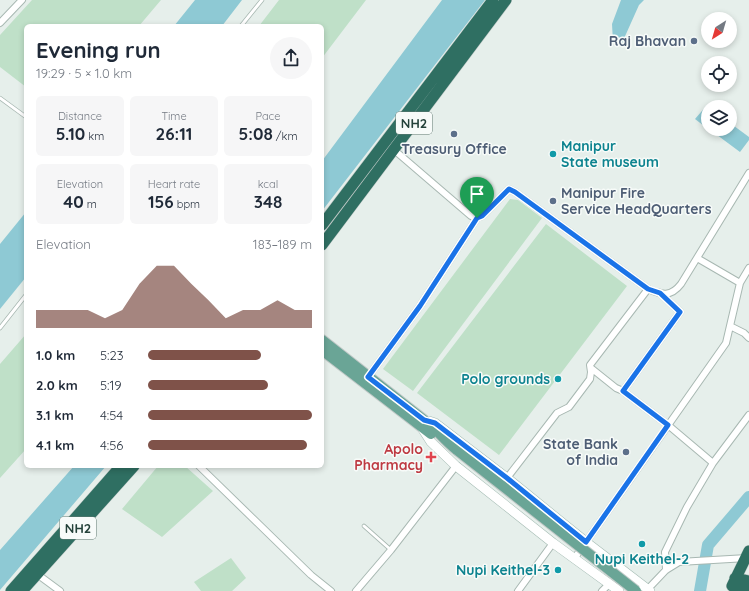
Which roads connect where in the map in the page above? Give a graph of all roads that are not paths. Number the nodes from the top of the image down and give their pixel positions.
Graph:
1 (22, 0) edge
2 (262, 0) edge
3 (492, 0) edge
4 (506, 0) edge
5 (0, 23) edge
6 (243, 24) edge
7 (0, 98) edge
8 (24, 116) edge
9 (393, 149) junction
10 (749, 173) edge
11 (477, 218) junction
12 (324, 222) edge
13 (324, 243) edge
14 (697, 258) junction
15 (749, 268) edge
16 (740, 283) junction
17 (648, 289) junction
18 (660, 293) junction
19 (24, 298) edge
20 (730, 326) junction
21 (0, 328) edge
22 (749, 338) edge
23 (326, 350) edge
24 (591, 368) junction
25 (368, 377) junction
26 (623, 391) junction
27 (749, 415) edge
28 (422, 424) junction
29 (668, 425) junction
30 (713, 463) junction
31 (456, 466) junction
32 (119, 468) edge
33 (132, 468) edge
34 (201, 468) edge
35 (507, 478) junction
36 (364, 526) dead end
37 (586, 542) junction
38 (553, 543) junction
39 (391, 550) junction
40 (748, 558) edge
41 (574, 559) junction
42 (666, 570) junction
43 (37, 574) junction
44 (609, 584) junction
45 (739, 585) edge
46 (648, 590) edge
47 (11, 591) edge
48 (22, 591) edge
49 (60, 591) edge
50 (331, 591) edge
51 (356, 591) edge
52 (518, 591) edge
53 (602, 591) edge
54 (619, 591) edge
55 (636, 591) edge

1 - 5 street
2 - 6 lane
3 - 12 highway, NH2
4 - 9 highway, NH2
7 - 8 lane
9 - 11 street
9 - 13 highway, NH2
10 - 14 street
11 - 17 street
11 - 25 street
14 - 16 street
14 - 18 street
15 - 16 street
16 - 20 street
17 - 18 street
17 - 24 street
18 - 26 street
19 - 21 lane
20 - 22 street
20 - 29 street
23 - 25 main road
23 - 28 main road
24 - 26 street
24 - 35 street
25 - 28 main road
26 - 29 street
27 - 30 street
28 - 31 street
28 - 35 street
28 - 55 main road, bridge
29 - 30 street
29 - 37 street
30 - 42 street
31 - 38 street
31 - 39 street
32 - 47 highway, NH2
33 - 43 highway, NH2
34 - 50 street
35 - 37 street
36 - 39 lane
37 - 41 street
37 - 46 street
38 - 41 street
38 - 52 street
39 - 51 street
40 - 42 street
40 - 45 highway
41 - 44 street
42 - 46 street
43 - 48 highway, NH2
43 - 49 street
44 - 53 street
44 - 54 street

